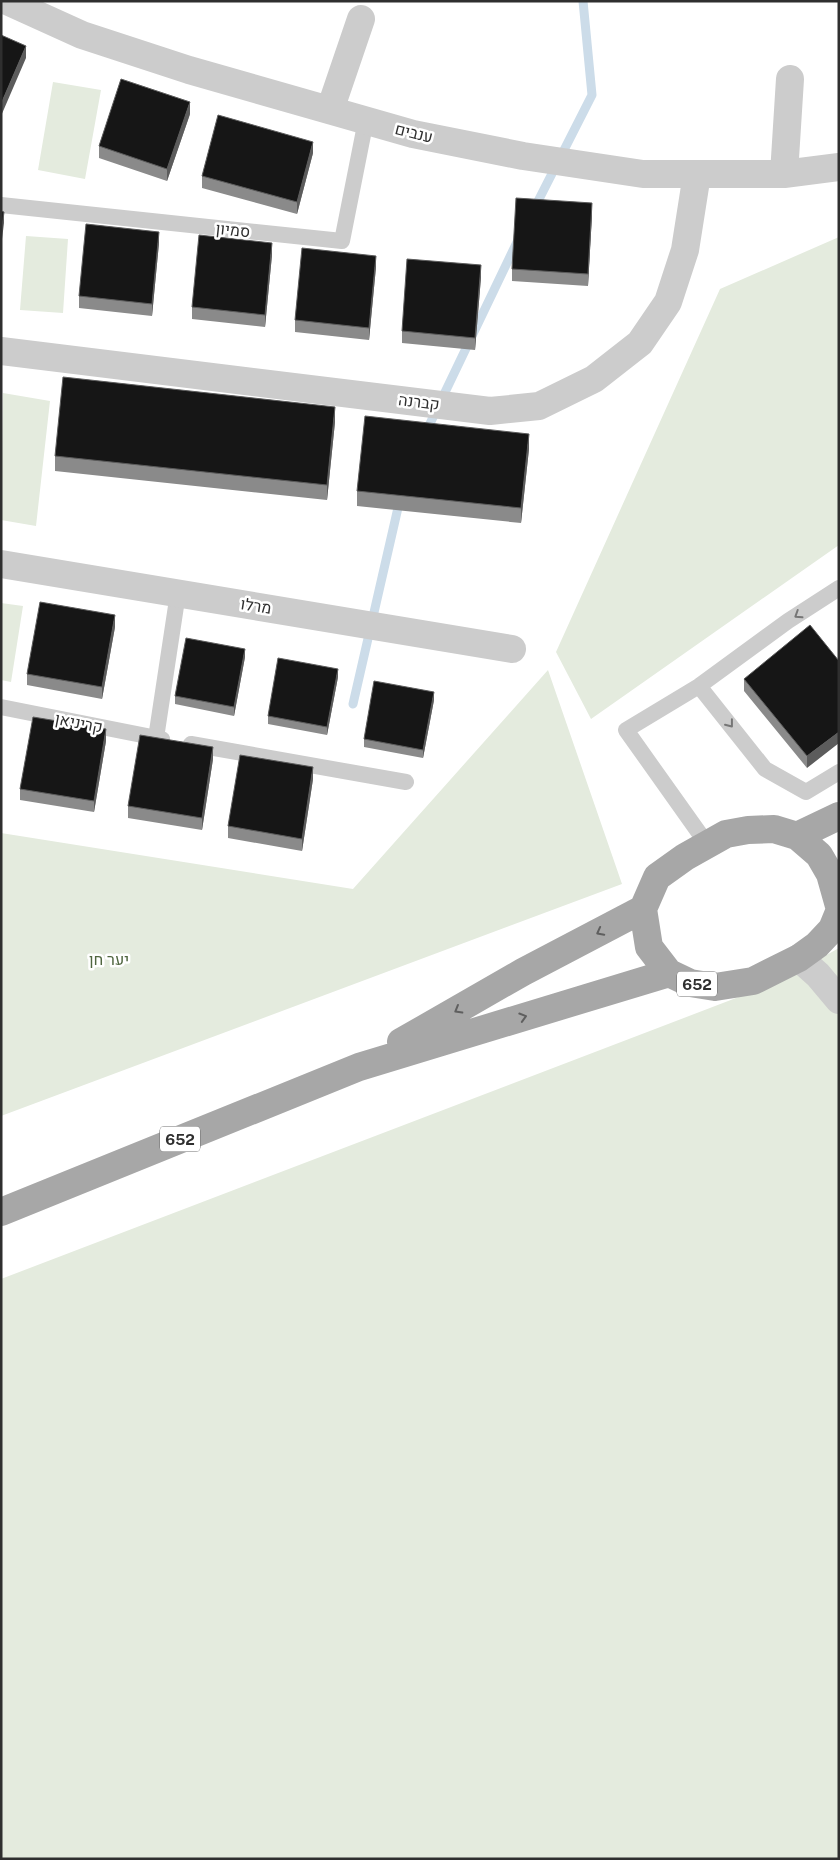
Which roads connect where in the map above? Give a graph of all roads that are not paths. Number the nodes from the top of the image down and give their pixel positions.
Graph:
1 (7, 1) edge
2 (362, 19) dead end
3 (790, 79) dead end
4 (330, 110) junction
5 (366, 120) junction
6 (839, 166) edge
7 (696, 174) junction
8 (784, 174) junction
9 (1, 205) edge
10 (1, 351) edge
11 (1, 564) edge
12 (839, 588) edge
13 (178, 593) junction
14 (512, 649) dead end
15 (699, 686) junction
16 (1, 707) edge
17 (156, 738) junction
18 (839, 772) edge
19 (406, 782) dead end
20 (839, 816) edge
21 (797, 836) junction
22 (706, 844) junction
23 (839, 906) edge
24 (643, 909) junction
25 (839, 912) edge
26 (799, 958) junction
27 (669, 973) junction
28 (839, 1000) edge
29 (359, 1067) junction
30 (1, 1212) edge

1 - 4 street, ענבים
2 - 4 street
3 - 8 street
4 - 5 street, ענבים
5 - 7 street, ענבים
5 - 9 lane, סמיון
6 - 8 street, ענבים
7 - 8 street, ענבים
7 - 10 street, קברנה
11 - 13 street, מרלו
12 -> 15 lane
13 - 14 street, מרלו
13 - 17 lane
15 -> 18 lane
15 - 22 lane
16 - 17 lane, קריניאן
17 - 19 lane, קריניאן
20 - 21 main road
21 - 22 main road
21 - 23 main road
22 - 24 main road
24 - 27 main road, 652
24 -> 29 main road, 652
25 - 26 main road, 652
26 - 27 main road, 652
26 - 28 street
29 -> 27 main road, 652
29 - 30 main road, 652

